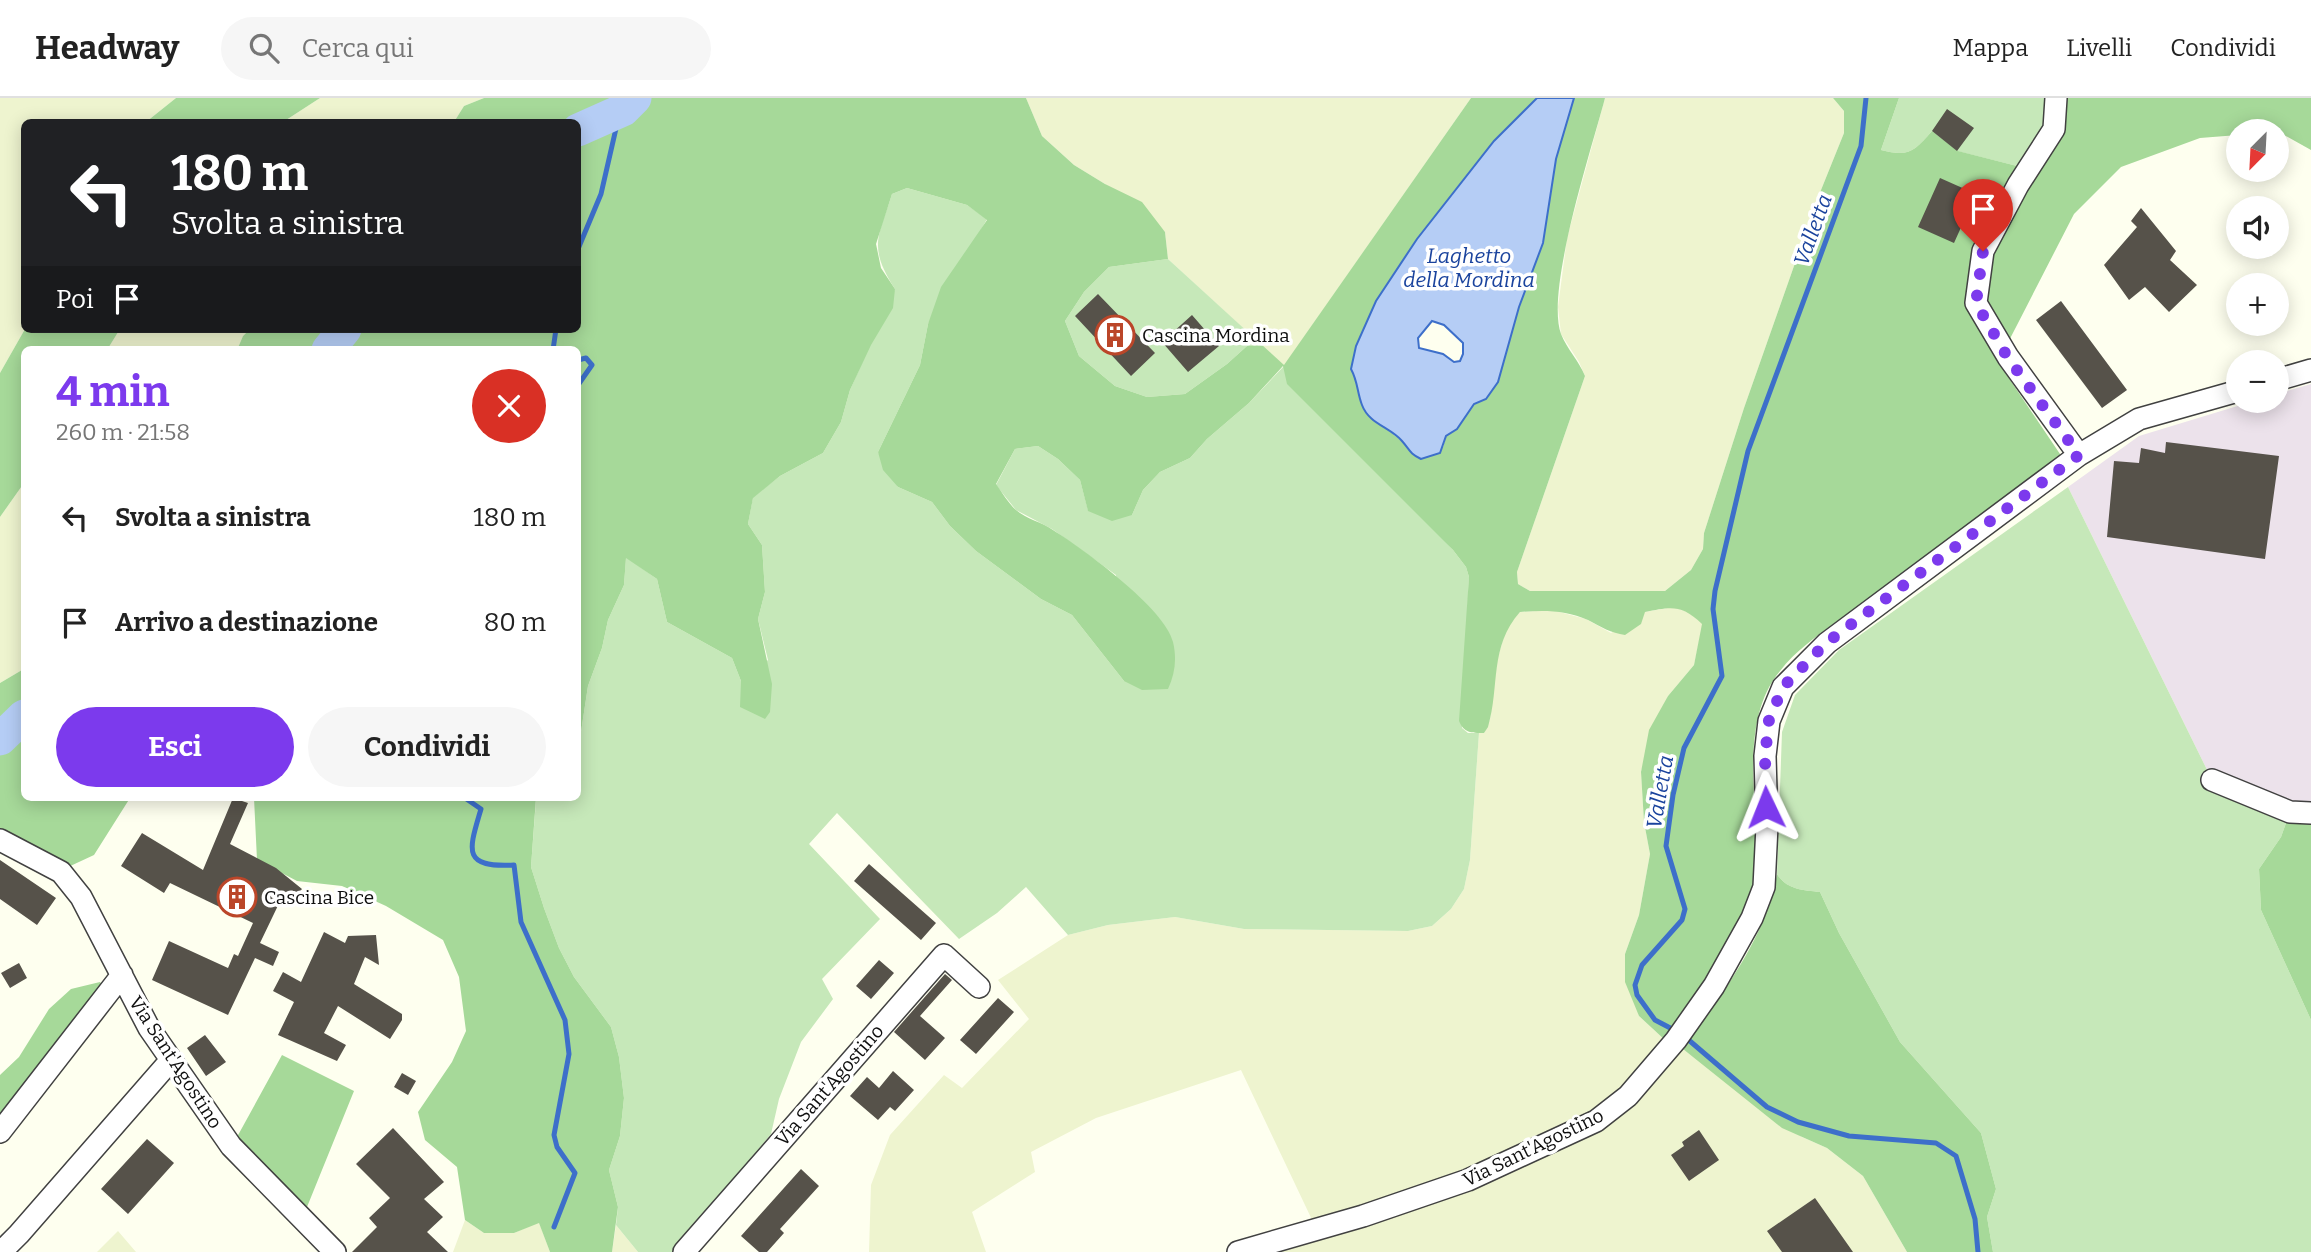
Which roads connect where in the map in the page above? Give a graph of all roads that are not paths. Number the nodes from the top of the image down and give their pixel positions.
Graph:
1 (2056, 98) edge
2 (2311, 370) edge
3 (2289, 376) edge
4 (2226, 394) edge
5 (2079, 455) junction
6 (2212, 780) dead end
7 (2311, 813) edge
8 (0, 840) edge
9 (122, 975) junction
10 (979, 987) dead end
11 (171, 1060) junction
12 (0, 1132) edge
13 (1, 1252) edge
14 (335, 1252) edge
15 (684, 1252) edge
16 (1238, 1252) edge

1 - 5 street
2 - 3 street
4 - 5 street, Via Sant'Agostino
5 - 16 street, Via Sant'Agostino
6 - 7 street
8 - 9 street, Via Sant'Agostino
9 - 11 street, Via Sant'Agostino
9 - 12 street
10 - 15 street, Via Sant'Agostino
11 - 13 street
11 - 14 street, Via Sant'Agostino

